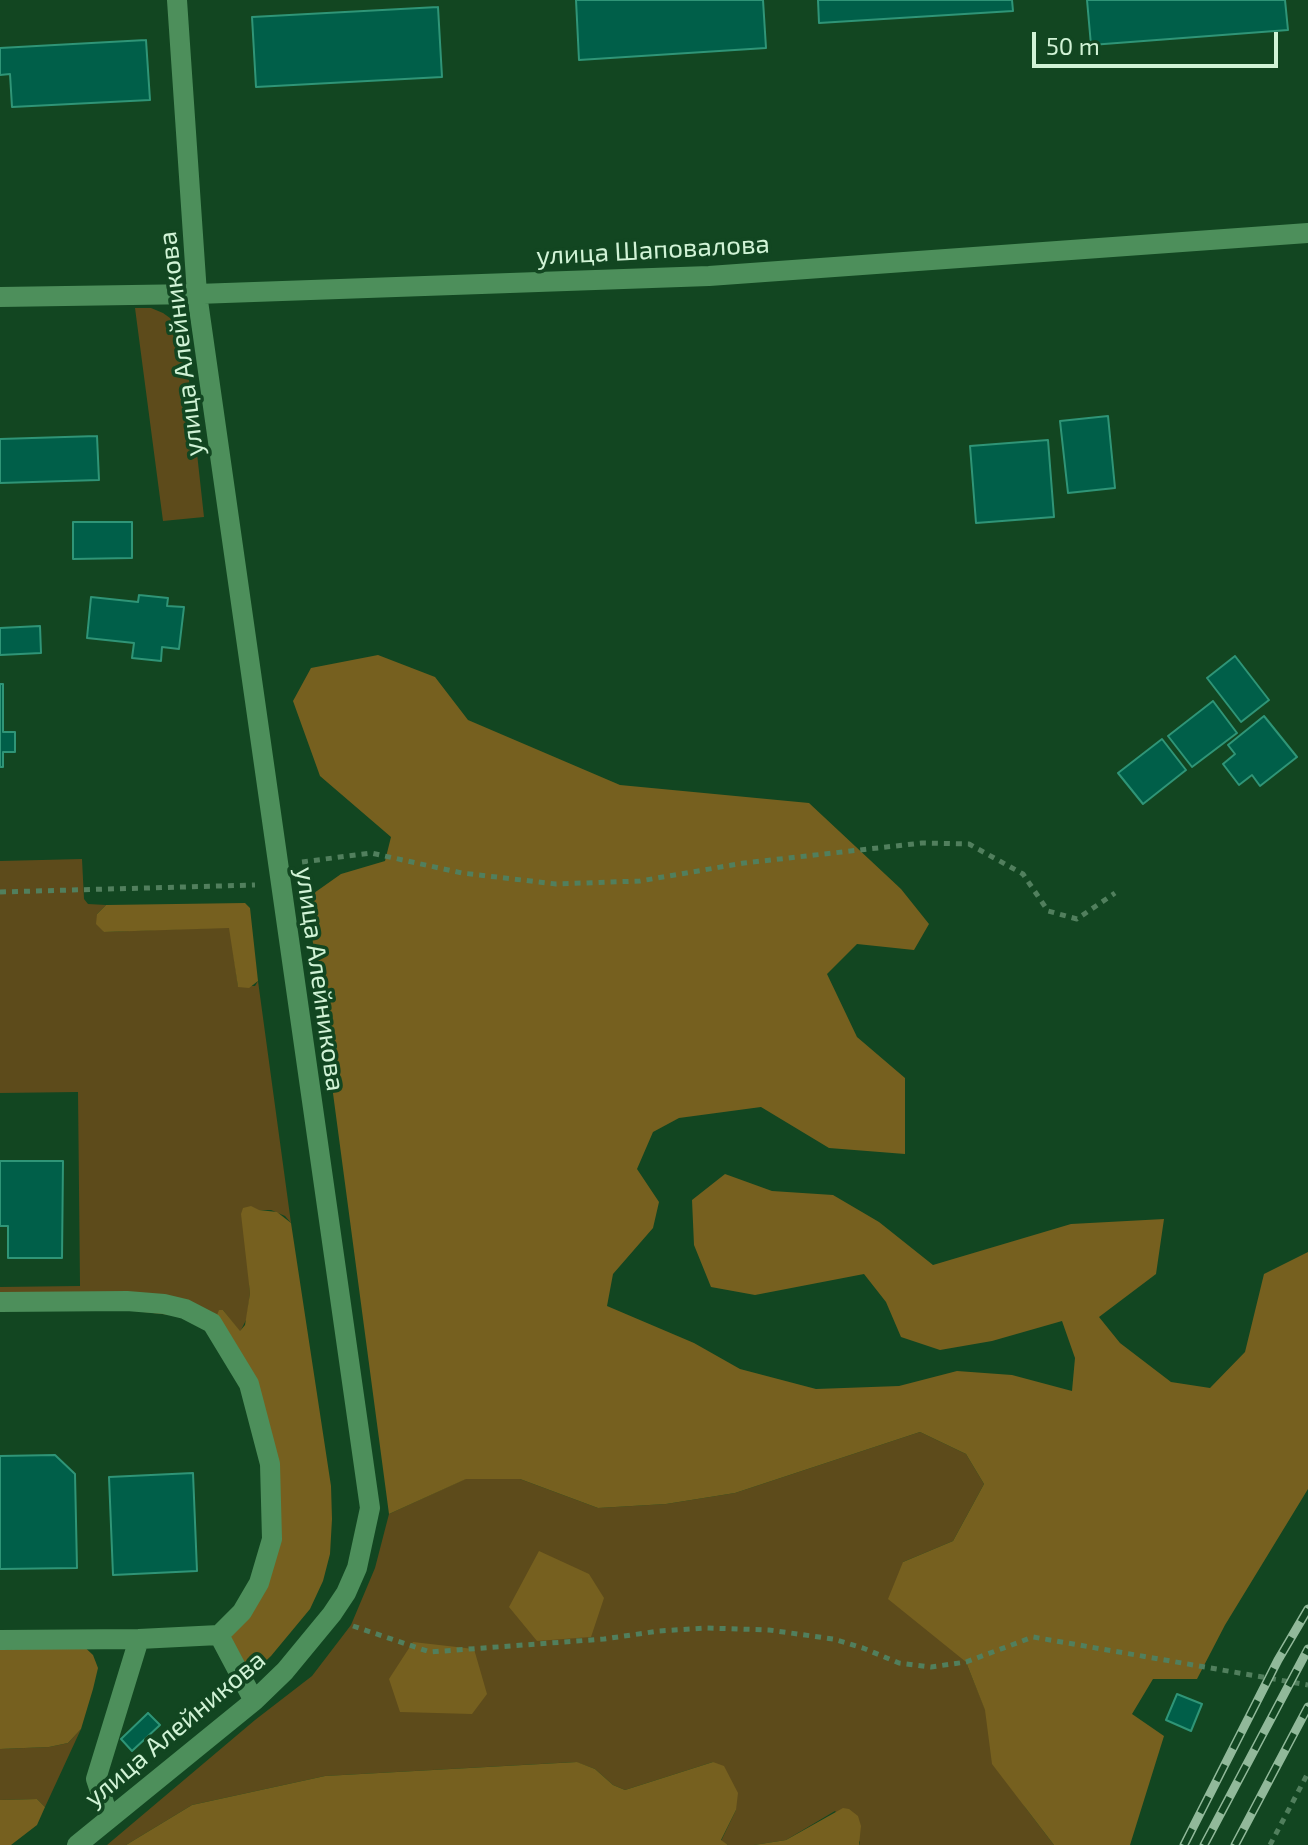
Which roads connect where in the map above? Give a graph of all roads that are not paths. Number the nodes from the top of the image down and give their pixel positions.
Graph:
1 (177, 0) edge
2 (1308, 233) edge
3 (197, 294) junction
4 (0, 297) edge
5 (0, 1302) edge
6 (219, 1635) junction
7 (139, 1639) junction
8 (0, 1640) edge
9 (254, 1701) junction
10 (109, 1818) junction
11 (77, 1845) edge

1 - 3 street, улица Алейникова
2 - 3 street, улица Шаповалова
3 - 4 street, улица Шаповалова
3 - 9 street, улица Алейникова
5 - 6 street
6 - 7 street
6 - 9 street
7 - 8 street
7 - 10 street
9 - 10 street, улица Алейникова
10 - 11 street, улица Алейникова

